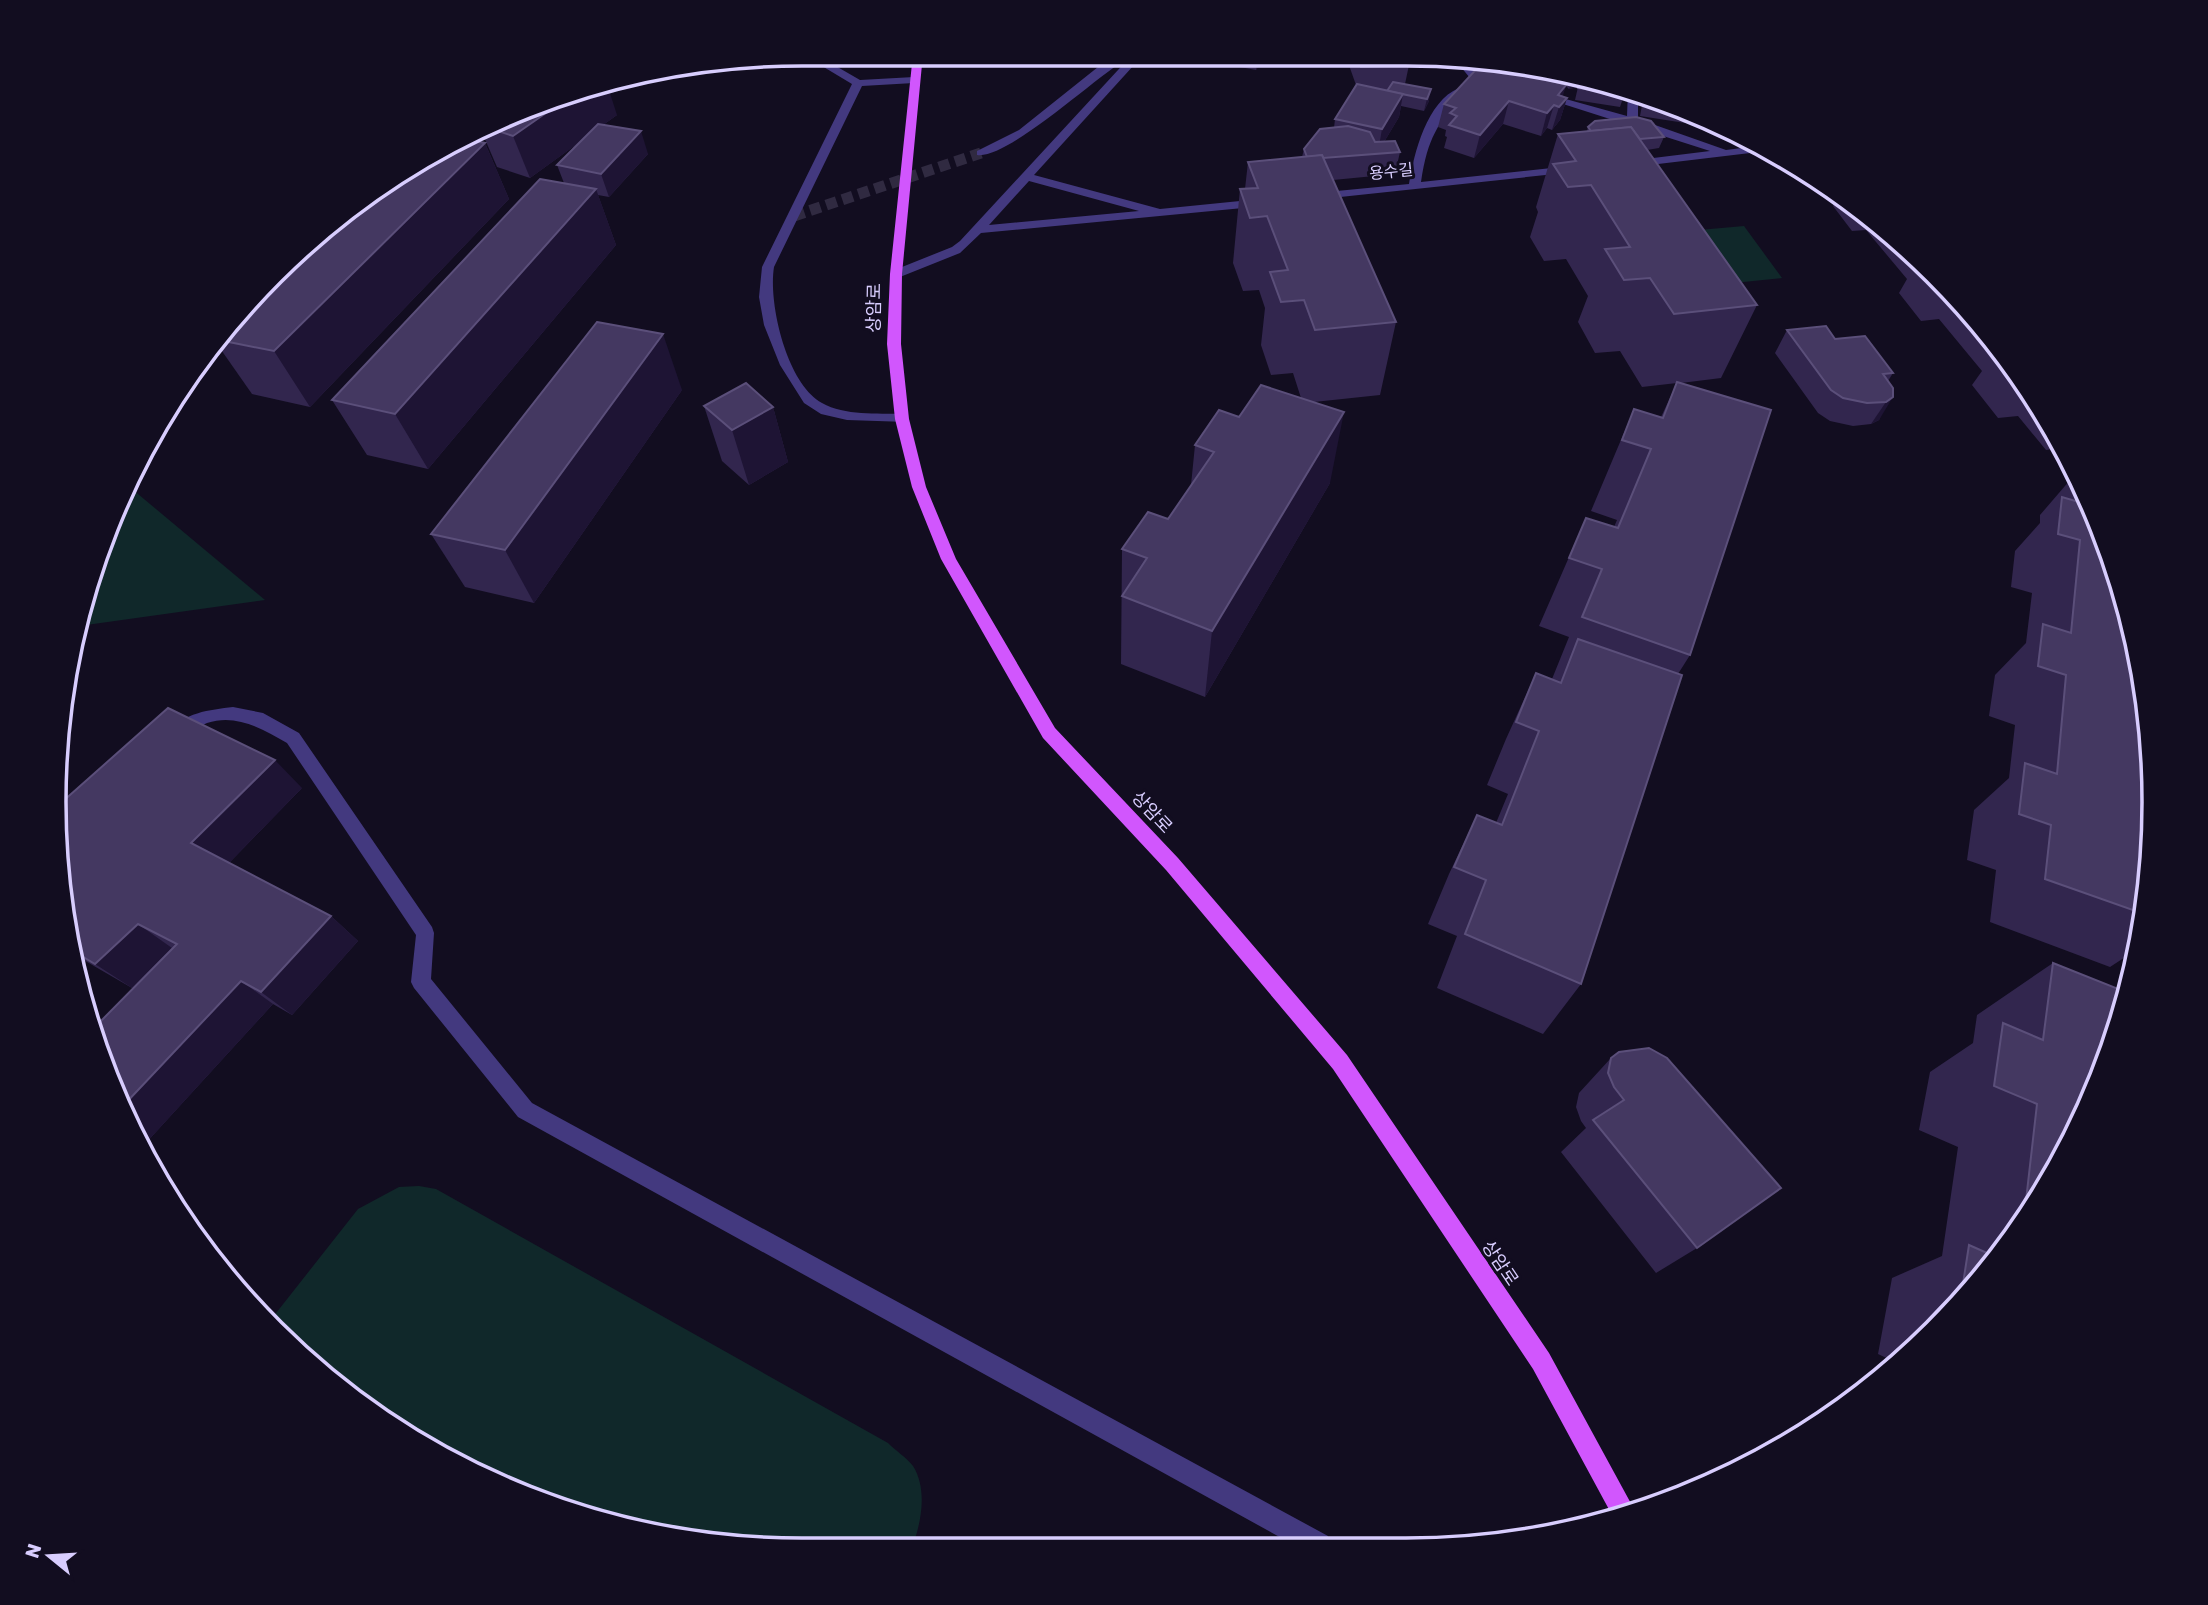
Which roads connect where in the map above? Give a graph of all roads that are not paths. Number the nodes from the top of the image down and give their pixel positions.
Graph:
1 (830, 67) edge
2 (916, 67) edge
3 (1105, 67) edge
4 (1124, 67) edge
5 (1468, 69) edge
6 (1474, 76) junction
7 (914, 80) junction
8 (858, 83) junction
9 (1510, 87) edge
10 (1535, 94) edge
11 (1633, 103) edge
12 (1633, 121) junction
13 (1041, 137) junction
14 (1747, 151) edge
15 (981, 153) tunnel mouth
16 (1728, 153) junction
17 (1618, 164) edge
18 (1577, 169) edge
19 (1028, 177) junction
20 (1414, 187) junction
21 (1306, 198) edge
22 (1279, 201) edge
23 (1160, 213) junction
24 (980, 229) junction
25 (896, 274) junction
26 (902, 419) junction
27 (167, 744) edge
28 (1620, 1506) edge
29 (1306, 1538) edge

1 - 8 street
2 - 7 main road, 상암로
3 - 13 street
4 - 13 street
5 - 6 street
6 - 9 street
6 - 20 street
7 - 8 street
7 - 25 main road, 상암로
8 - 26 street
10 - 12 street
11 - 12 street
12 - 16 street
13 - 15 street
13 - 19 street
14 - 16 street
16 - 17 street
18 - 20 street, 용수길
19 - 23 street
19 - 24 street
20 - 21 street, 용수길
22 - 23 street
23 - 24 street
24 - 25 street
25 - 26 main road, 상암로
26 - 28 main road, 상암로
27 - 29 street

